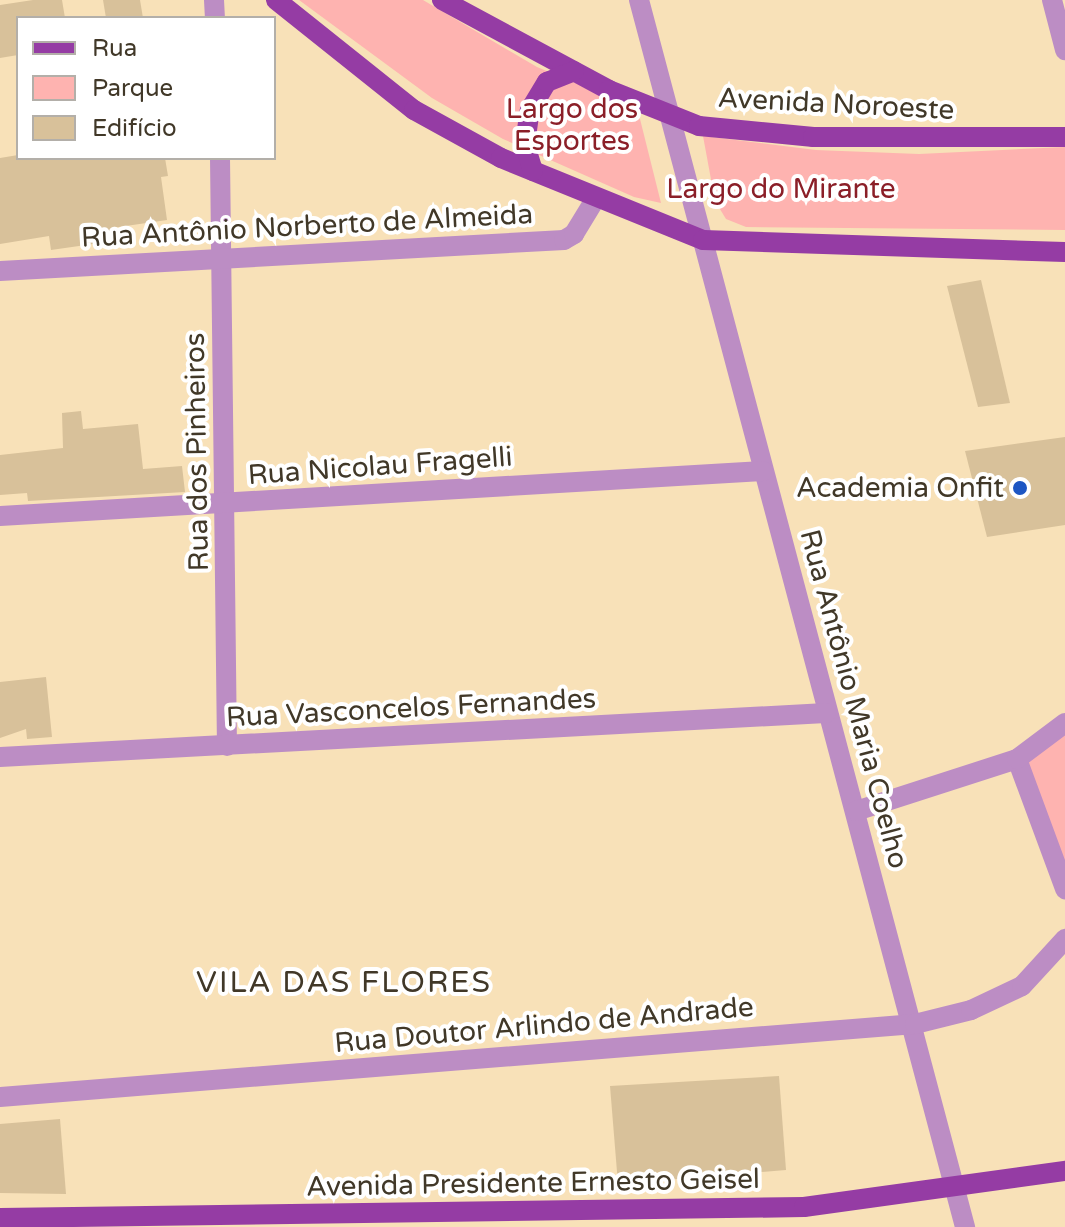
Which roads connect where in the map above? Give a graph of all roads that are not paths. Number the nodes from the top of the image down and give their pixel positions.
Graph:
1 (276, 0) edge
2 (442, 0) edge
3 (639, 0) edge
4 (1052, 0) edge
5 (1065, 50) edge
6 (574, 71) junction
7 (670, 116) junction
8 (1065, 137) edge
9 (220, 160) edge
10 (533, 171) junction
11 (596, 198) junction
12 (703, 240) junction
13 (1065, 252) edge
14 (223, 259) junction
15 (0, 271) edge
16 (763, 471) junction
17 (225, 504) junction
18 (0, 516) edge
19 (826, 713) junction
20 (1065, 723) edge
21 (227, 746) junction
22 (0, 757) edge
23 (1017, 759) junction
24 (856, 811) junction
25 (1065, 889) edge
26 (1065, 939) edge
27 (915, 1024) junction
28 (0, 1097) edge
29 (1065, 1171) edge
30 (955, 1188) junction
31 (0, 1218) edge
32 (963, 1219) edge
33 (437, 1220) edge

1 - 10 main road
2 - 6 main road, Avenida Noroeste
3 - 7 street, Rua Antônio Maria Coelho
4 - 5 street
6 - 7 main road, Avenida Noroeste
6 - 10 main road
7 - 8 main road, Avenida Noroeste
7 - 12 street, Rua Antônio Maria Coelho
9 - 14 street, Rua dos Pinheiros
10 - 11 main road
11 - 12 main road
11 - 14 street, Rua Antônio Norberto de Almeida
12 - 13 main road
12 - 16 street, Rua Antônio Maria Coelho
14 - 15 street, Rua Antônio Norberto de Almeida
14 - 17 street, Rua dos Pinheiros
16 - 17 street, Rua Nicolau Fragelli
16 - 19 street, Rua Antônio Maria Coelho
17 - 18 street, Rua Nicolau Fragelli
17 - 21 street, Rua dos Pinheiros
19 - 21 street, Rua Vasconcelos Fernandes
19 - 24 street, Rua Antônio Maria Coelho
20 - 23 street
21 - 22 street, Rua Vasconcelos Fernandes
23 - 24 street
23 - 25 street
24 - 27 street, Rua Antônio Maria Coelho
26 - 27 street, Rua Doutor Arlindo de Andrade
27 - 28 street, Rua Doutor Arlindo de Andrade
27 - 30 street, Rua Antônio Maria Coelho
29 - 30 main road, Avenida Presidente Ernesto Geisel
30 - 32 street, Rua Antônio Maria Coelho
30 - 33 main road, Avenida Presidente Ernesto Geisel
31 - 33 main road, Avenida Presidente Ernesto Geisel

